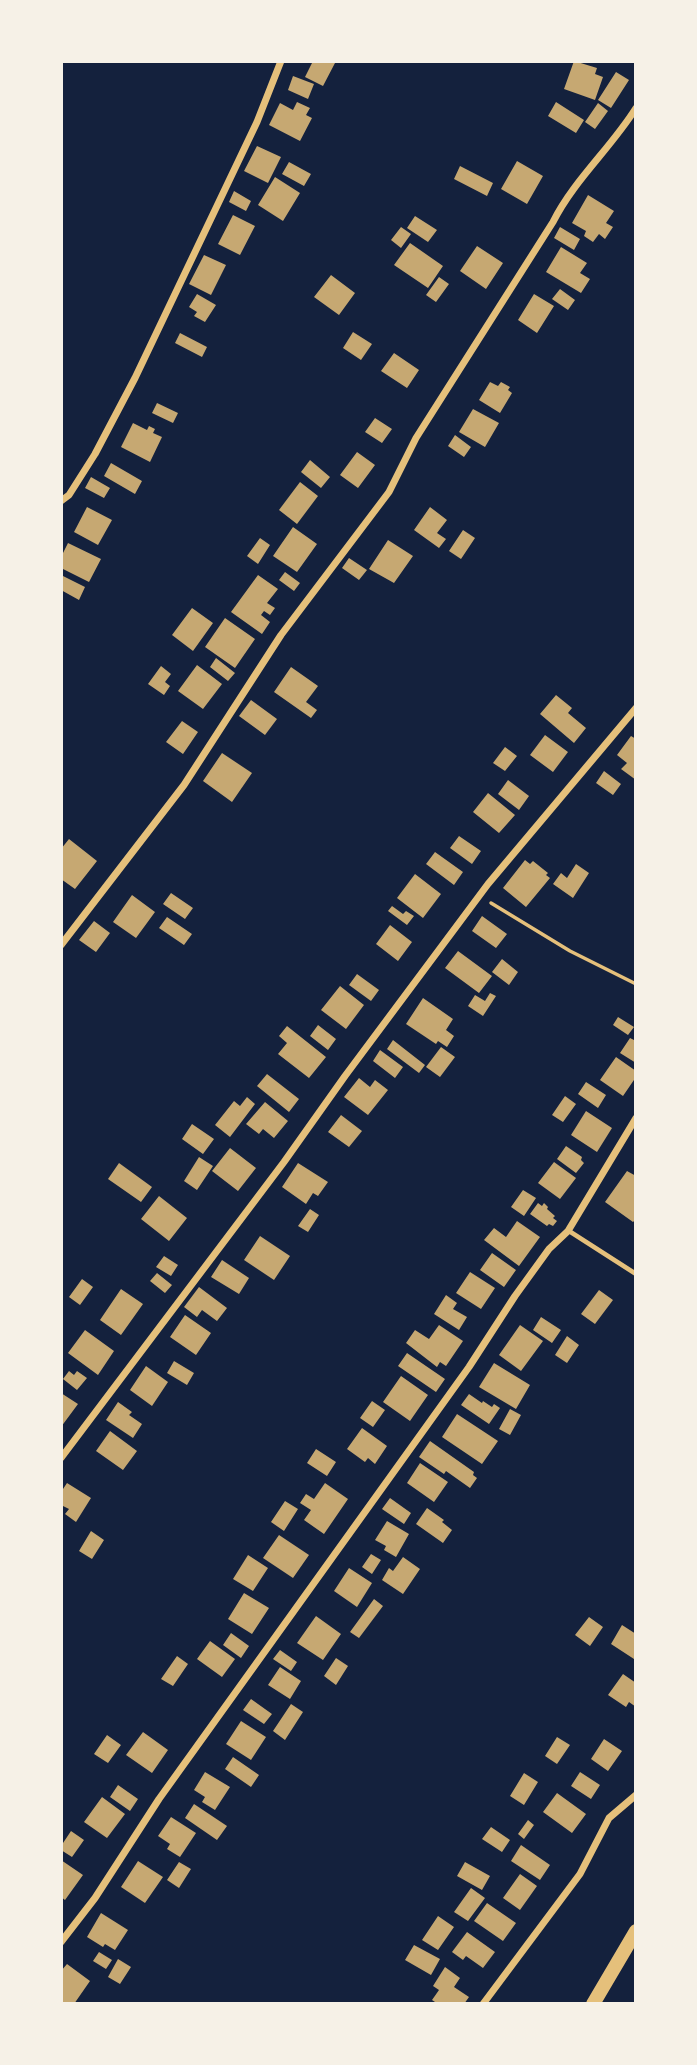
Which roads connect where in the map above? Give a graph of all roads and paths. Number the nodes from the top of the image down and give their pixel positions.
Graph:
1 (281, 61) edge
2 (636, 108) edge
3 (61, 501) edge
4 (636, 708) edge
5 (479, 895) junction
6 (61, 945) edge
7 (636, 984) edge
8 (636, 1118) edge
9 (568, 1231) junction
10 (636, 1274) edge
11 (61, 1458) edge
12 (636, 1796) edge
13 (636, 1931) edge
14 (61, 1942) edge
15 (483, 2004) edge
16 (593, 2004) edge

1 - 3 street
2 - 6 street
4 - 5 street
5 - 7 path
5 - 11 street
8 - 9 street
9 - 10 lane
9 - 14 street
12 - 15 street
13 - 16 main road

